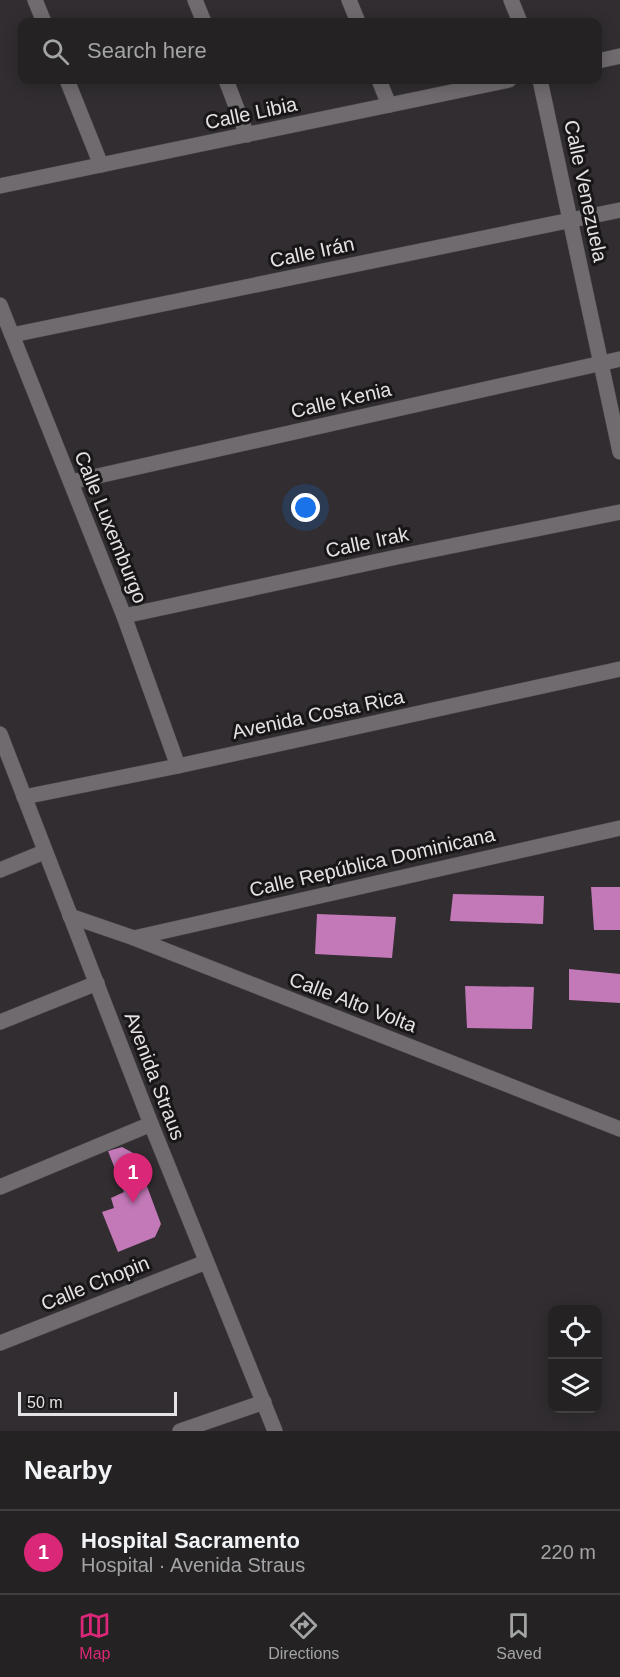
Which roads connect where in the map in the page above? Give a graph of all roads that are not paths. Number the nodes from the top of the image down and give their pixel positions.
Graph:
1 (35, 0) edge
2 (195, 0) edge
3 (349, 0) edge
4 (511, 0) edge
5 (42, 18) edge
6 (202, 18) edge
7 (356, 18) edge
8 (518, 18) edge
9 (620, 56) edge
10 (602, 60) edge
11 (69, 84) edge
12 (228, 84) edge
13 (381, 84) edge
14 (490, 84) edge
15 (541, 84) edge
16 (389, 105) junction
17 (247, 135) junction
18 (101, 165) junction
19 (0, 186) edge
20 (620, 210) edge
21 (570, 220) junction
22 (0, 305) edge
23 (12, 335) junction
24 (620, 359) edge
25 (601, 363) junction
26 (620, 452) edge
27 (71, 482) junction
28 (620, 512) edge
29 (124, 616) junction
30 (620, 669) edge
31 (0, 735) edge
32 (178, 766) junction
33 (24, 797) junction
34 (620, 828) edge
35 (44, 852) junction
36 (0, 870) edge
37 (70, 916) junction
38 (134, 938) junction
39 (97, 983) junction
40 (0, 1022) edge
41 (151, 1124) junction
42 (620, 1129) edge
43 (0, 1187) edge
44 (206, 1262) junction
45 (0, 1343) edge
46 (264, 1402) junction
47 (180, 1431) edge
48 (275, 1431) edge

1 - 5 street
2 - 6 street
3 - 7 street
4 - 8 street
9 - 10 street
11 - 18 street
12 - 17 street
13 - 16 street
14 - 16 street, Calle Libia
15 - 21 street, Calle Venezuela
16 - 17 street, Calle Libia
17 - 18 street, Calle Libia
18 - 19 street, Calle Libia
20 - 21 street, Calle Irán
21 - 23 street, Calle Irán
21 - 25 street, Calle Venezuela
22 - 23 street, Calle Luxemburgo
23 - 27 street, Calle Luxemburgo
24 - 25 street, Calle Kenia
25 - 26 street, Calle Venezuela
25 - 27 street, Calle Kenia
27 - 29 street, Calle Luxemburgo
28 - 29 street, Calle Irak
29 - 32 street, Calle Luxemburgo
30 - 32 street, Avenida Costa Rica
31 - 33 street, Avenida Straus
32 - 33 street, Avenida Costa Rica
33 - 35 street, Avenida Straus
34 - 38 street, Calle República Dominicana
35 - 36 street
35 - 37 street, Avenida Straus
37 - 38 street, Calle Alto Volta
37 - 39 street, Avenida Straus
38 - 42 street, Calle Alto Volta
39 - 40 street
39 - 41 street, Avenida Straus
41 - 43 street
41 - 44 street, Avenida Straus
44 - 45 street, Calle Chopin
44 - 46 street, Avenida Straus
46 - 47 street
46 - 48 street, Avenida Straus

